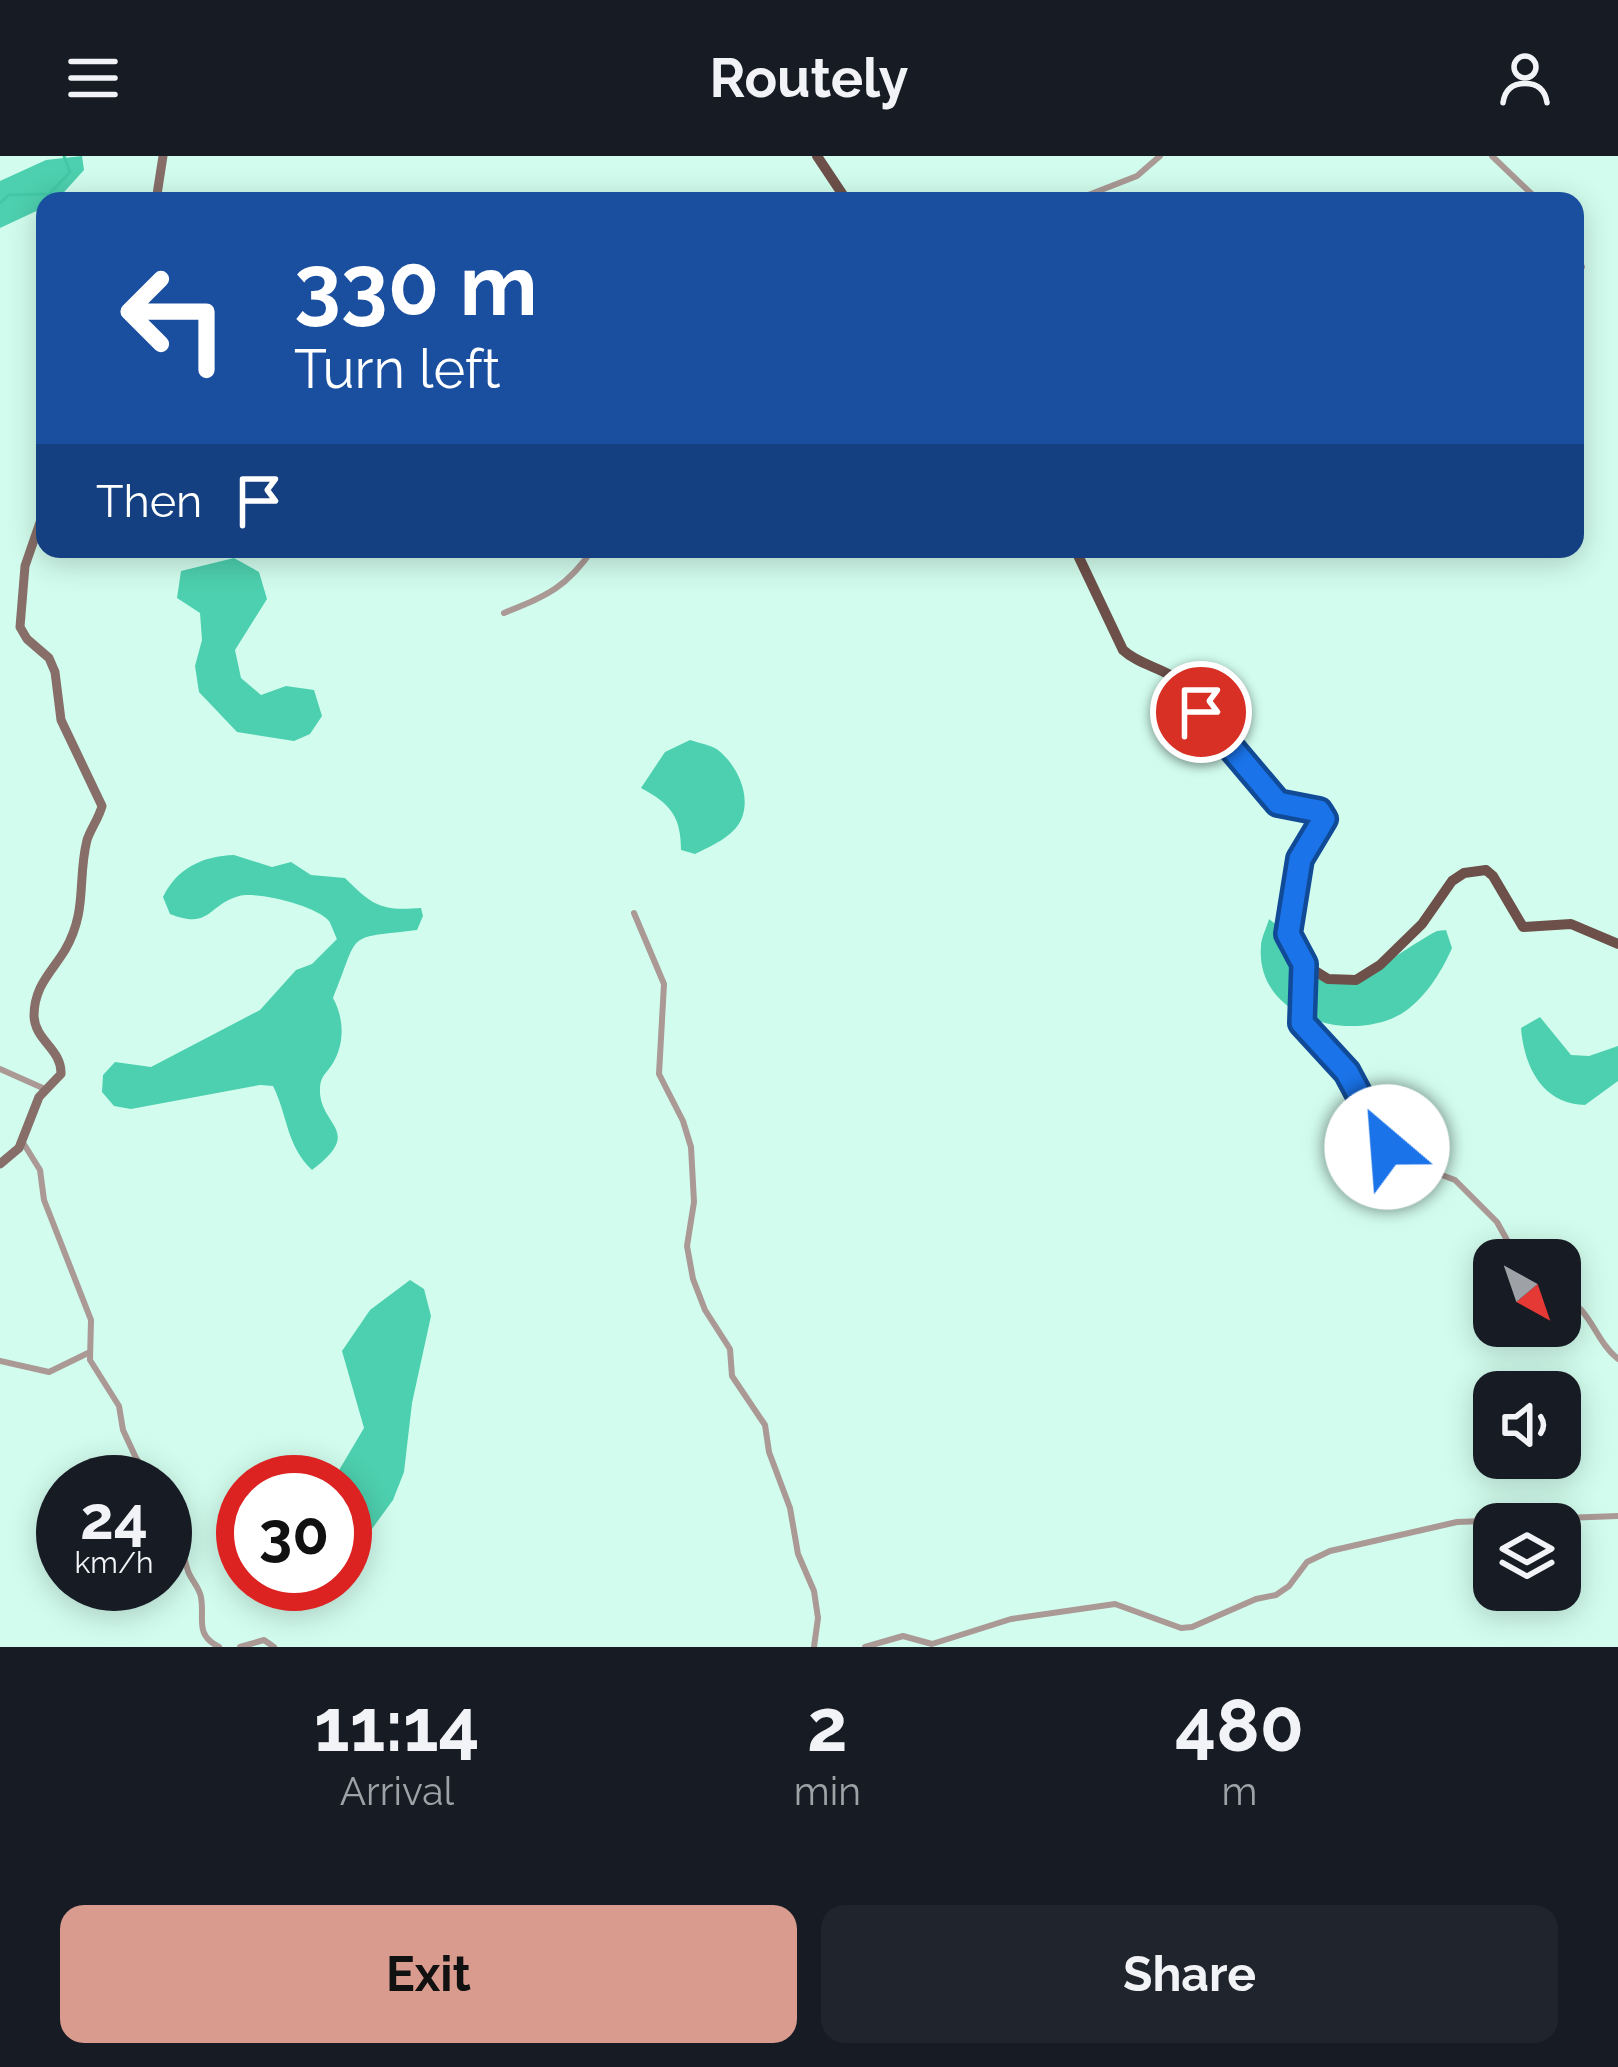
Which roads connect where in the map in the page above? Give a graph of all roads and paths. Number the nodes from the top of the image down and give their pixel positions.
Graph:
1 (817, 156) edge
2 (1160, 156) edge
3 (1492, 156) edge
4 (161, 158) edge
5 (157, 192) edge
6 (841, 192) edge
7 (1096, 192) edge
8 (1530, 192) edge
9 (36, 534) edge
10 (585, 558) edge
11 (1079, 558) edge
12 (505, 613) dead end
13 (634, 913) dead end
14 (1618, 944) edge
15 (1304, 964) junction
16 (0, 1069) edge
17 (45, 1089) junction
18 (22, 1141) junction
19 (0, 1164) edge
20 (1506, 1239) edge
21 (1581, 1308) edge
22 (88, 1353) junction
23 (1618, 1359) edge
24 (0, 1361) edge
25 (135, 1455) edge
26 (1618, 1516) edge
27 (192, 1580) edge
28 (219, 1647) edge
29 (240, 1647) edge
30 (274, 1647) edge
31 (814, 1647) edge
32 (865, 1647) edge

1 - 6 main road
2 - 7 street
3 - 8 street
4 - 5 main road
9 - 17 main road
10 - 12 street
11 - 15 main road
13 - 31 street
14 - 15 main road
15 - 20 street
16 - 17 street
17 - 18 main road
18 - 19 main road
18 - 22 street
21 - 23 street
22 - 24 street
22 - 25 street
26 - 32 street
27 - 28 street
29 - 30 street

